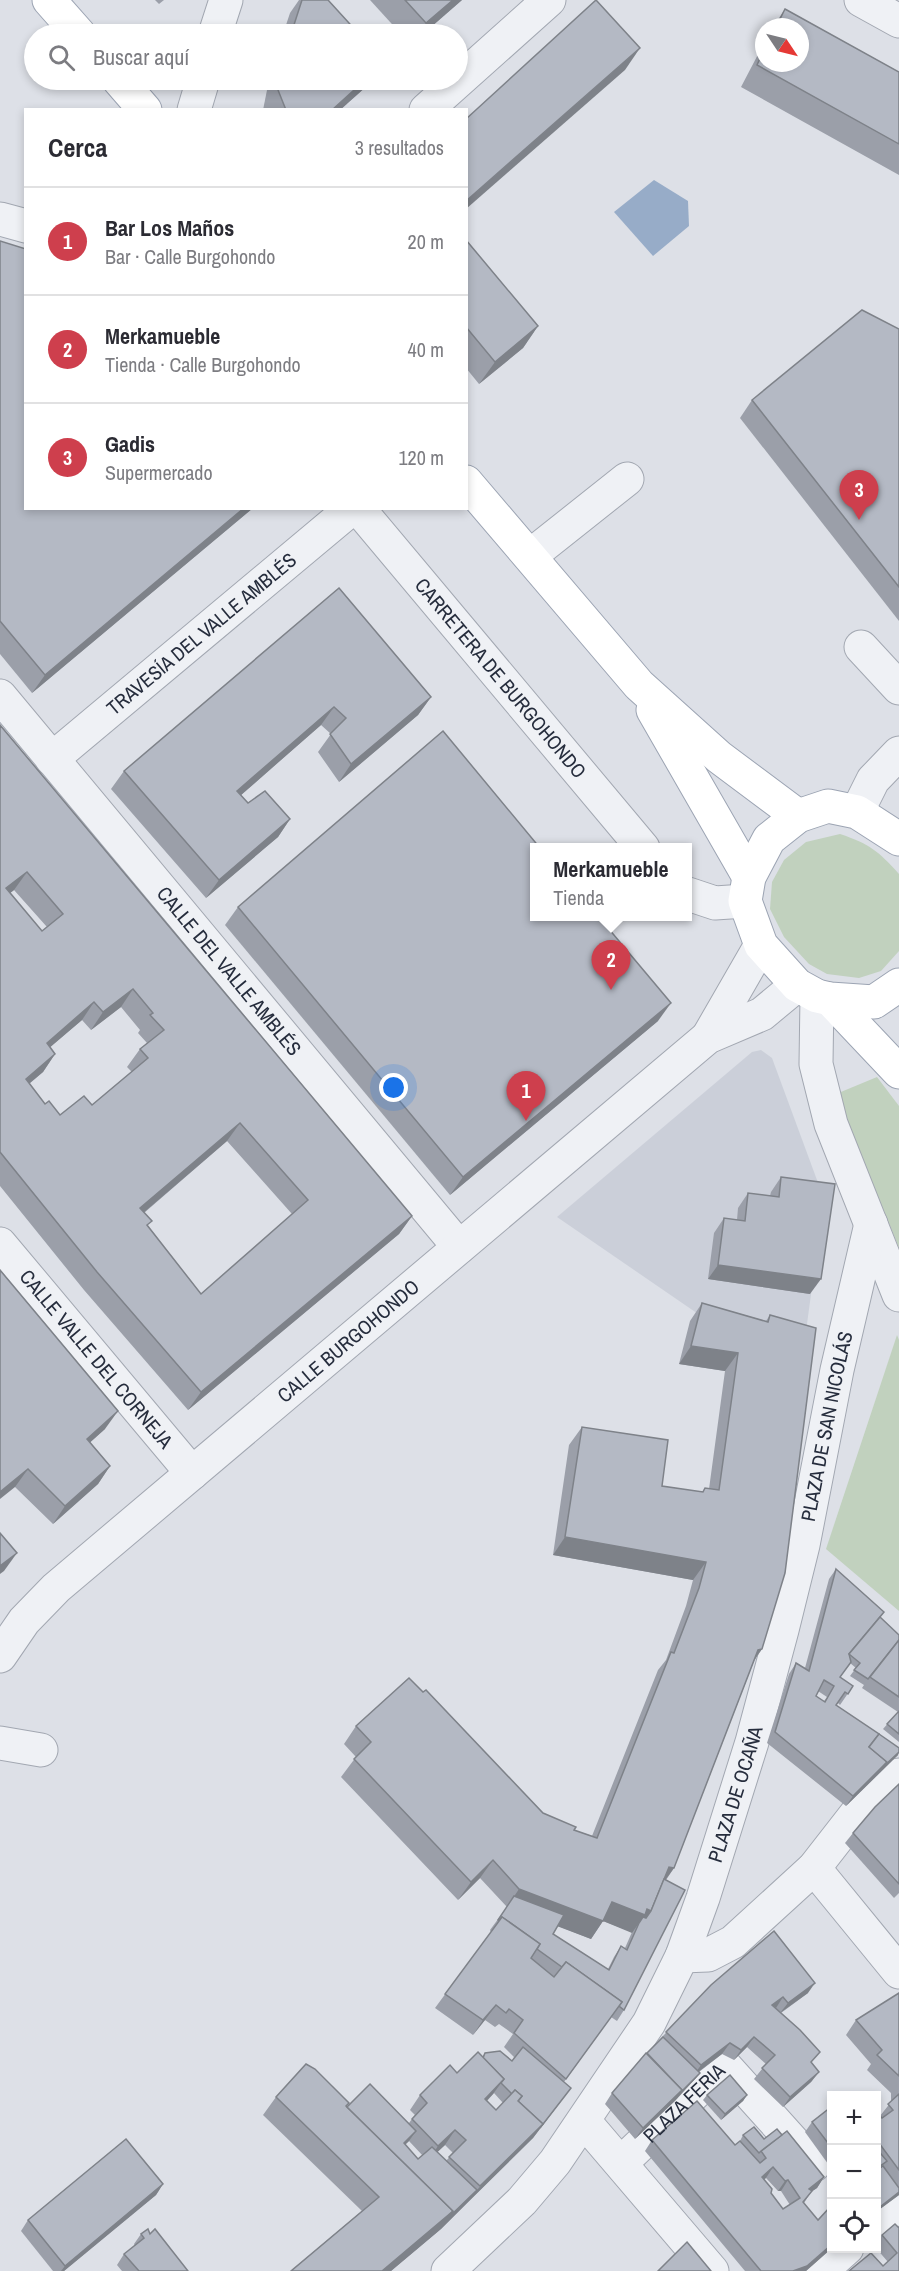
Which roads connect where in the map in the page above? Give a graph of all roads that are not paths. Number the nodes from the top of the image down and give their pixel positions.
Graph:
1 (49, 0) edge
2 (549, 0) edge
3 (861, 0) edge
4 (899, 21) edge
5 (70, 24) edge
6 (468, 72) edge
7 (128, 90) edge
8 (200, 90) edge
9 (448, 90) edge
10 (144, 108) edge
11 (195, 108) edge
12 (428, 108) edge
13 (0, 219) edge
14 (24, 225) edge
15 (627, 479) dead end
16 (468, 484) edge
17 (350, 510) edge
18 (360, 510) edge
19 (530, 556) junction
20 (861, 646) dead end
21 (639, 685) junction
22 (899, 688) edge
23 (0, 696) edge
24 (899, 753) edge
25 (52, 759) junction
26 (857, 812) junction
27 (798, 816) junction
28 (899, 840) edge
29 (639, 843) edge
30 (747, 889) junction
31 (692, 896) edge
32 (761, 945) junction
33 (899, 985) edge
34 (815, 993) junction
35 (708, 1037) junction
36 (899, 1072) edge
37 (871, 1224) junction
38 (0, 1244) edge
39 (459, 1247) junction
40 (899, 1295) edge
41 (192, 1473) junction
42 (782, 1630) joint
43 (0, 1656) edge
44 (0, 1743) edge
45 (41, 1750) dead end
46 (899, 1775) edge
47 (814, 1868) junction
48 (682, 1956) junction
49 (899, 1972) edge
50 (584, 2121) junction
51 (621, 2163) junction
52 (818, 2170) edge
53 (899, 2204) edge
54 (881, 2219) edge
55 (841, 2253) edge
56 (448, 2271) edge
57 (712, 2271) edge
58 (821, 2271) edge

1 - 5 main road
2 - 6 street
3 - 4 street
7 - 10 main road
8 - 11 street
9 - 12 street
13 - 14 street
15 - 19 street
16 - 19 main road
17 - 25 street, TRAVESÍA DEL VALLE AMBLÉS
18 - 29 street, CARRETERA DE BURGOHONDO
19 - 21 main road
20 - 22 street
21 - 27 main road
21 - 30 main road
23 - 25 street, CALLE DEL VALLE AMBLÉS
24 - 26 street
25 - 39 street, CALLE DEL VALLE AMBLÉS
26 - 27 main road
26 - 28 main road
27 - 30 main road
30 - 31 street
30 - 32 main road
32 - 34 main road
32 - 35 street, CALLE BURGOHONDO
33 - 34 main road
34 - 35 street, CALLE BURGOHONDO
34 - 36 main road
34 - 37 street
35 - 39 street, CALLE BURGOHONDO
37 - 40 street
37 - 42 street, PLAZA DE SAN NICOLÁS
38 - 41 street, CALLE VALLE DEL CORNEJA
39 - 41 street, CALLE BURGOHONDO
41 - 43 street, CALLE BURGOHONDO
42 - 48 street, PLAZA DE OCAÑA
44 - 45 street
46 - 47 street
47 - 48 street
47 - 49 street
48 - 50 street, PLAZA DE OCAÑA
50 - 51 street
50 - 56 street
51 - 52 street, PLAZA FERIA
51 - 57 street
53 - 54 street
55 - 58 street

